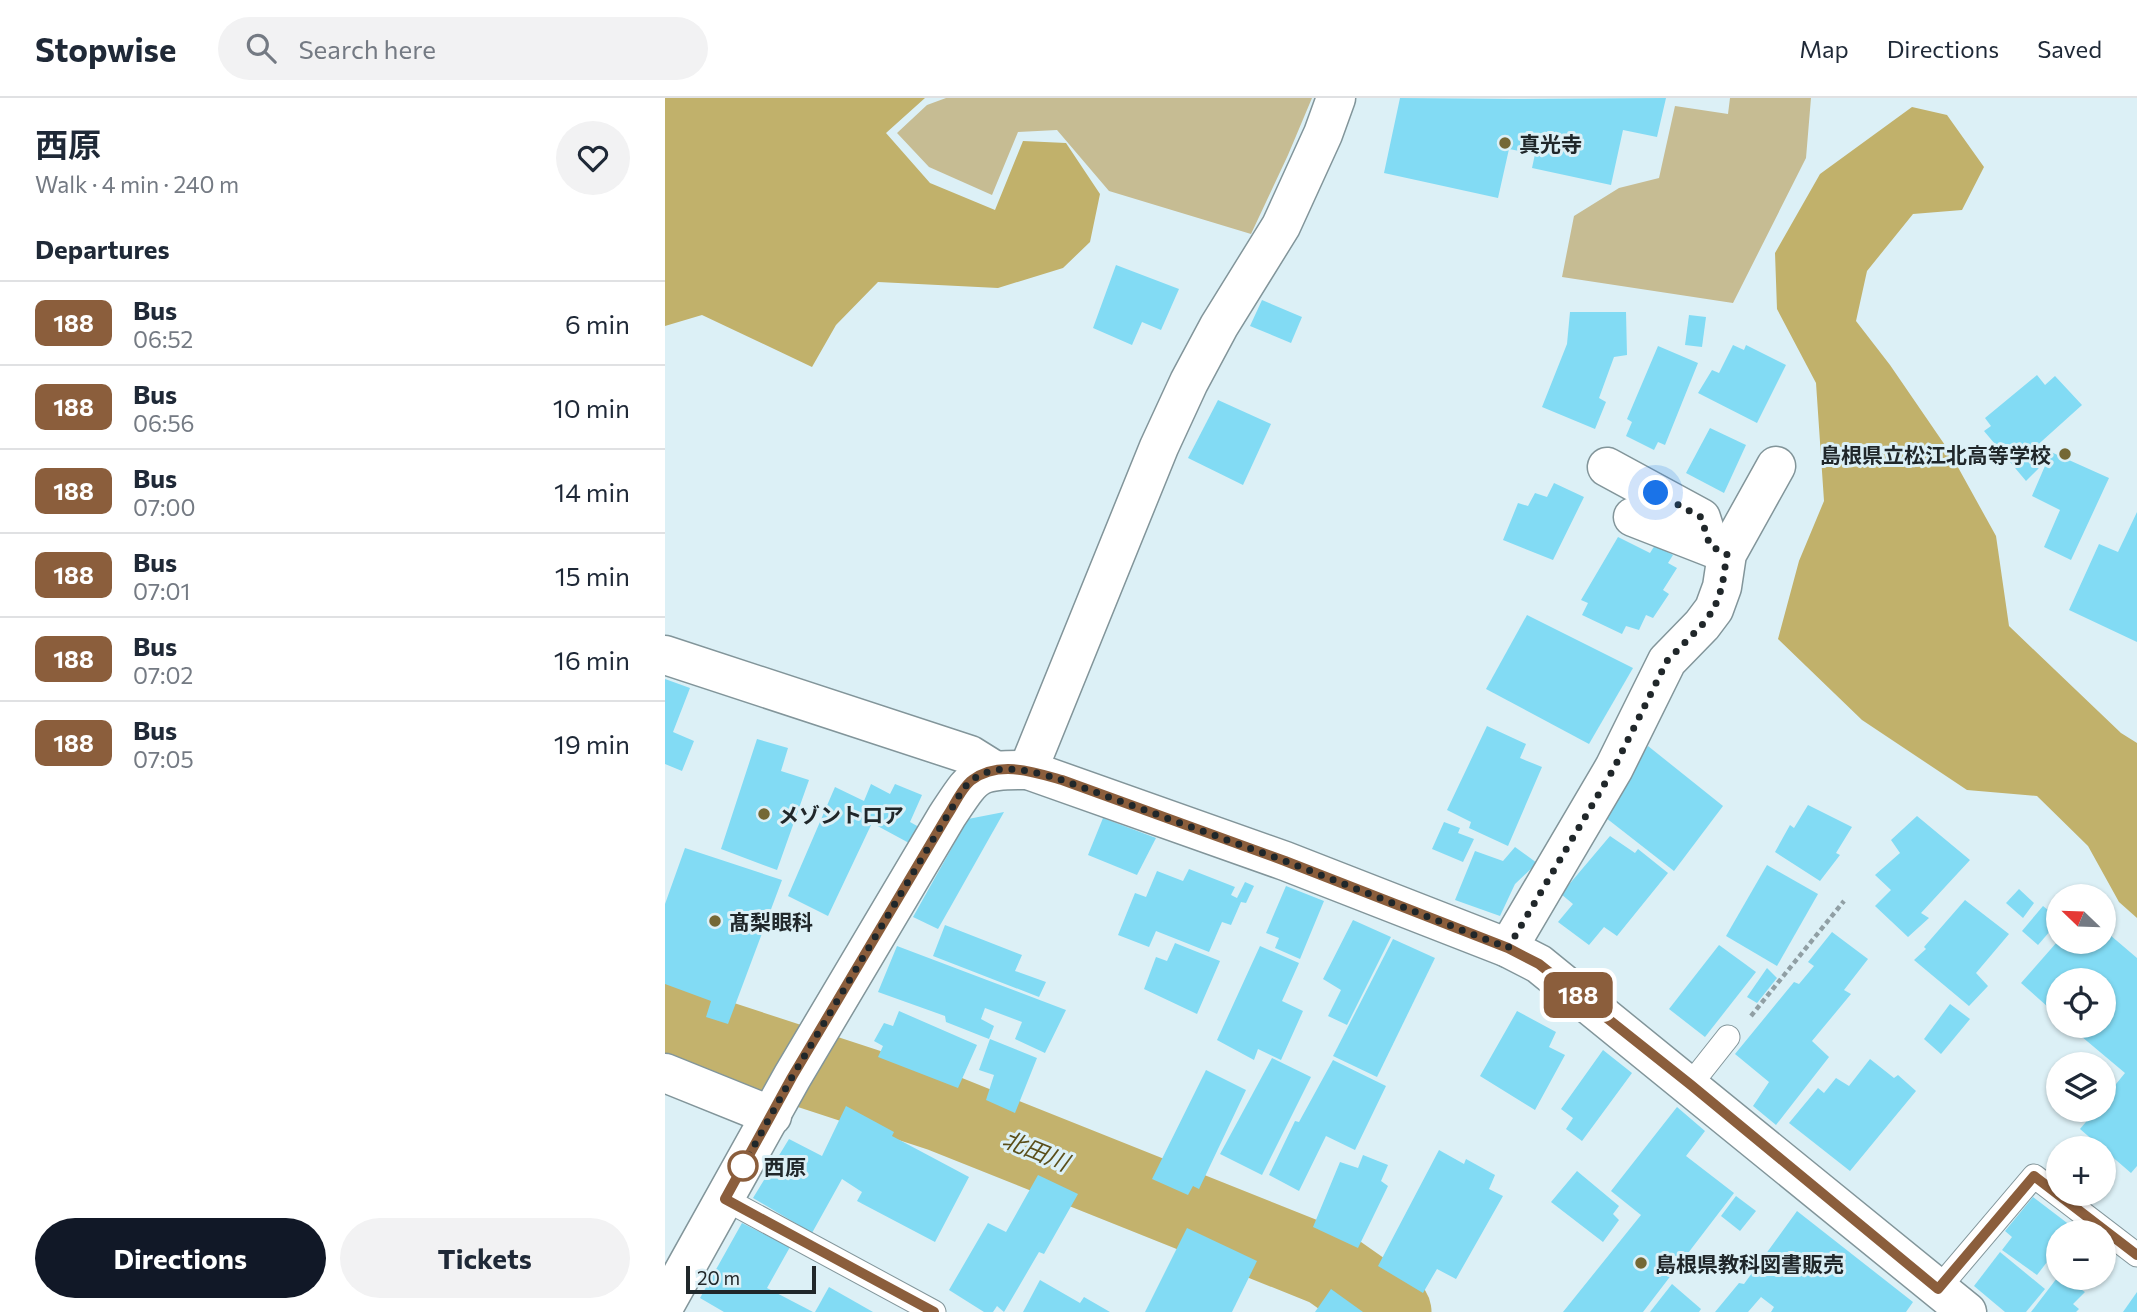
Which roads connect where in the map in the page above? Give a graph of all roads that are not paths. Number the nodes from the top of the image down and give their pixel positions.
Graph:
1 (1336, 98) edge
2 (1776, 466) dead end
3 (1607, 467) dead end
4 (1633, 517) dead end
5 (1718, 550) junction
6 (665, 655) edge
7 (1011, 770) junction
8 (1508, 948) junction
9 (1728, 1037) road end
10 (665, 1073) edge
11 (1691, 1085) junction
12 (772, 1116) junction
13 (725, 1199) junction
14 (2137, 1255) edge
15 (1952, 1300) edge
16 (665, 1305) edge
17 (934, 1312) edge

1 - 7 street
2 - 5 street
3 - 5 street
4 - 5 street
5 - 8 street
6 - 7 street
7 - 8 street
7 - 12 street
8 - 11 street
9 - 11 lane
10 - 12 street
11 - 15 street
12 - 13 street
13 - 16 street
13 - 17 lane
14 - 15 lane

